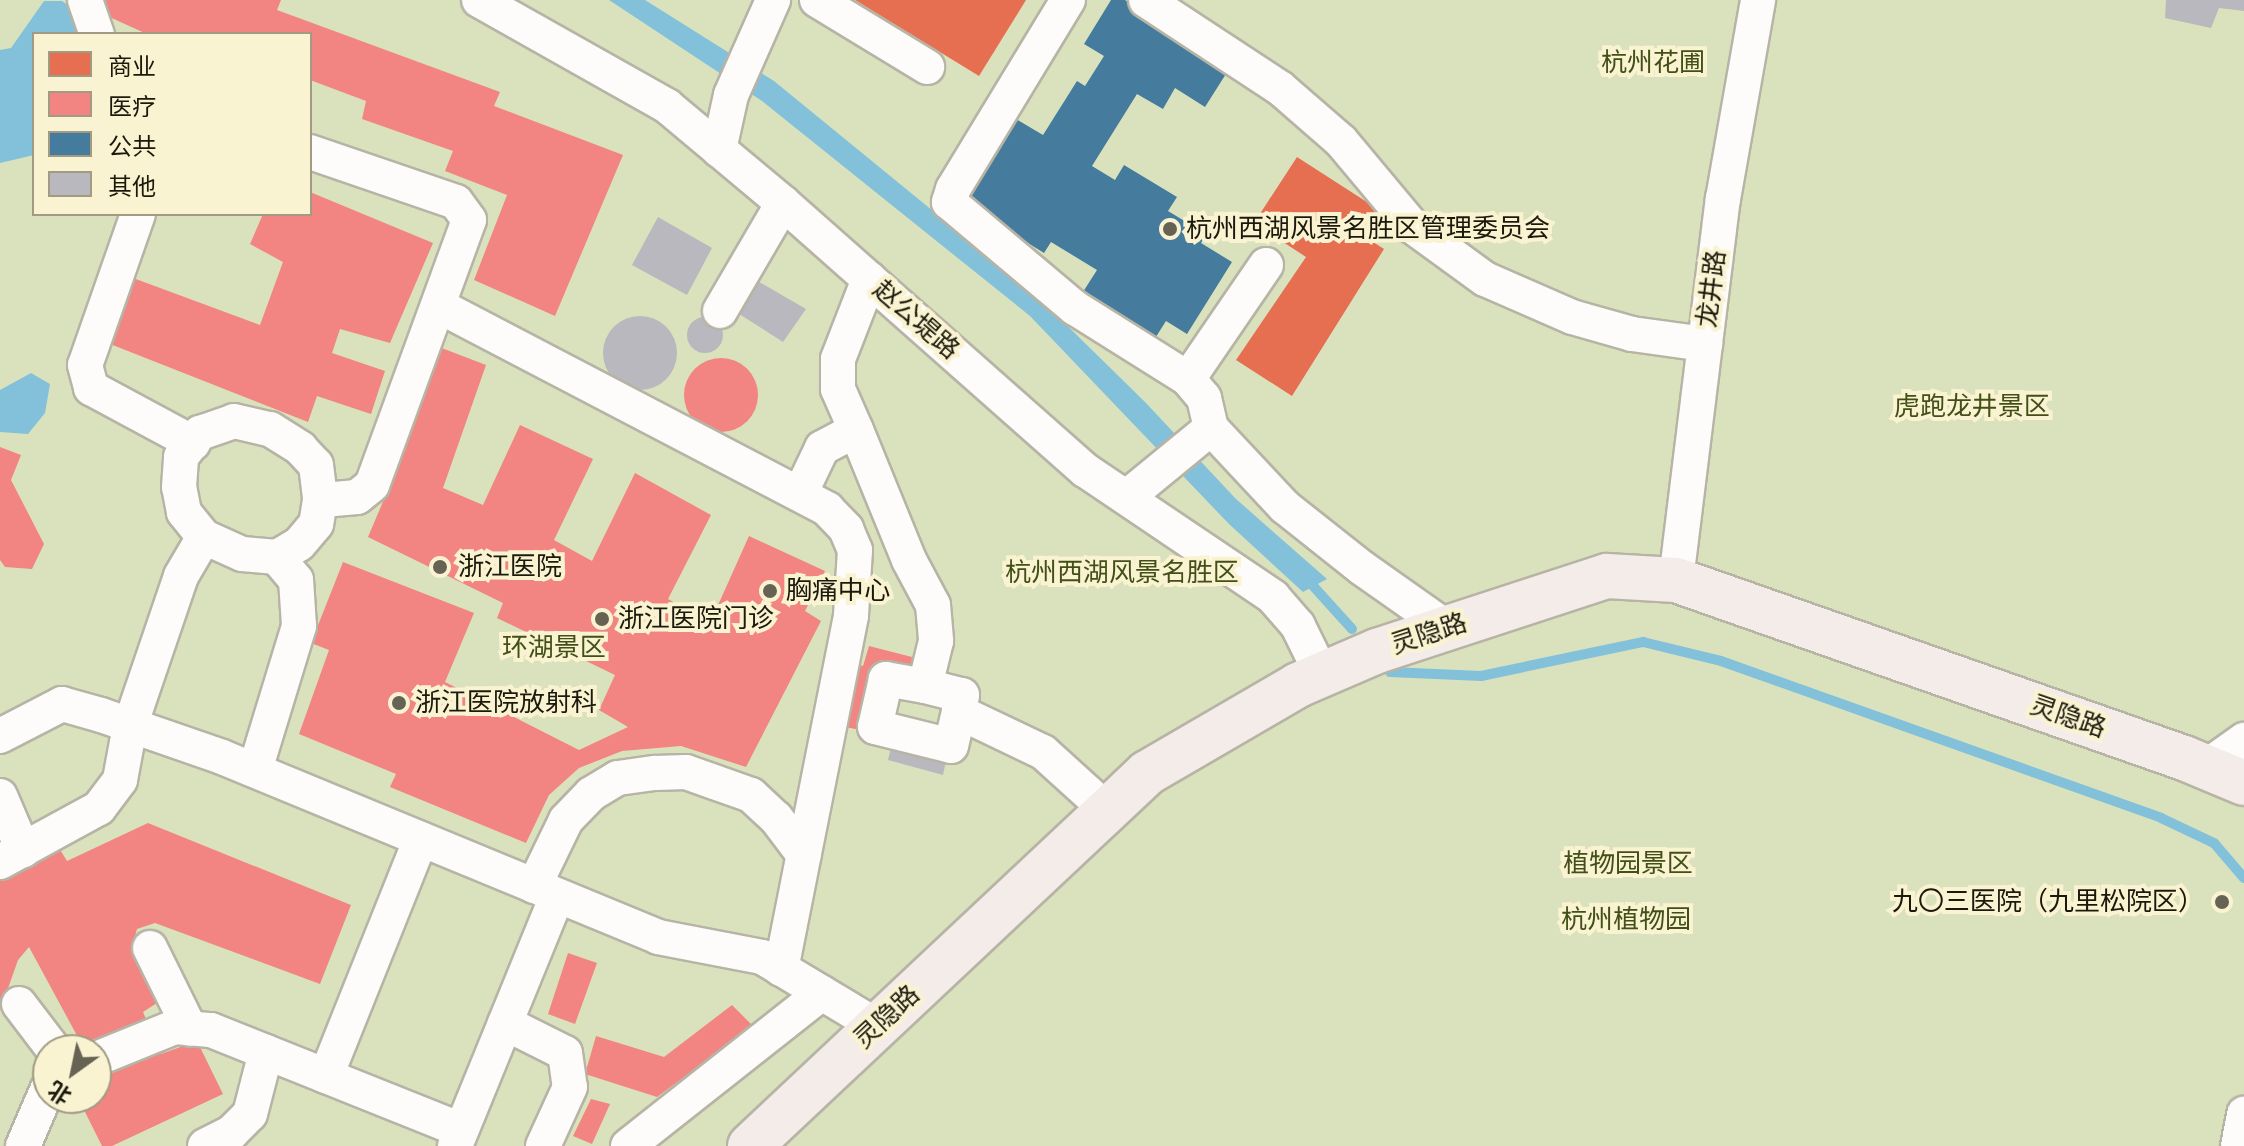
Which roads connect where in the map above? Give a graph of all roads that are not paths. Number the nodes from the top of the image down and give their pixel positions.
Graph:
1 (85, 0) edge
2 (479, 0) edge
3 (773, 0) edge
4 (817, 0) edge
5 (1068, 0) edge
6 (1146, 0) edge
7 (1758, 0) edge
8 (96, 32) edge
9 (927, 67) dead end
10 (719, 150) junction
11 (312, 153) edge
12 (783, 203) junction
13 (137, 216) edge
14 (1266, 265) dead end
15 (869, 279) junction
16 (439, 306) junction
17 (720, 311) dead end
18 (1705, 344) junction
19 (1188, 379) junction
20 (856, 430) junction
21 (1202, 435) junction
22 (193, 443) junction
23 (800, 494) junction
24 (1127, 497) junction
25 (320, 500) junction
26 (204, 537) junction
27 (277, 557) junction
28 (1676, 580) junction
29 (1447, 628) junction
30 (1322, 675) junction
31 (925, 686) junction
32 (959, 712) junction
33 (4, 725) edge
34 (130, 726) junction
35 (2244, 740) edge
36 (255, 770) junction
37 (2225, 775) edge
38 (0, 796) edge
39 (1107, 810) junction
40 (421, 839) junction
41 (804, 855) junction
42 (12, 856) edge
43 (546, 891) junction
44 (150, 948) dead end
45 (781, 969) junction
46 (822, 993) junction
47 (19, 1004) dead end
48 (505, 1023) junction
49 (877, 1026) junction
50 (190, 1029) junction
51 (42, 1034) edge
52 (266, 1052) junction
53 (112, 1053) edge
54 (326, 1076) junction
55 (32, 1114) edge
56 (2244, 1114) edge
57 (458, 1138) edge
58 (16, 1139) edge
59 (216, 1143) edge
60 (543, 1146) edge
61 (628, 1146) edge
62 (750, 1146) edge
63 (2238, 1146) edge

1 - 8 street
2 - 10 street, 赵公堤路
3 - 10 street
4 - 9 street
5 - 19 street
6 - 18 street
7 - 18 street, 龙井路
10 - 12 street, 赵公堤路
11 - 16 street
12 - 15 street, 赵公堤路
12 - 17 street
13 - 22 street
14 - 19 street
15 - 20 street
15 - 24 street, 赵公堤路
16 - 23 street
16 - 25 street
18 - 28 street, 龙井路
19 - 21 street
20 - 23 street
20 - 31 street
21 - 24 street
21 - 29 street
22 - 25 street
22 - 26 street
23 - 41 street
24 - 30 street, 赵公堤路
25 - 27 street
26 - 27 street
26 - 34 street
27 - 36 street
28 - 29 main road, 灵隐路
28 - 37 main road, 灵隐路
29 - 30 main road, 灵隐路
30 - 39 main road, 灵隐路
31 - 32 street
31 - 32 street
32 - 39 street
33 - 34 street
34 - 36 street
34 - 42 street
35 - 37 street
36 - 40 street
38 - 42 street
39 - 49 main road, 灵隐路
40 - 43 street
40 - 54 street
41 - 43 street
41 - 45 street
43 - 45 street
43 - 48 street
44 - 50 street
45 - 46 street
46 - 49 street
46 - 61 street
47 - 51 street
48 - 57 street
48 - 60 street
49 - 62 main road, 灵隐路
50 - 52 street
50 - 53 street
52 - 54 street
52 - 59 street
54 - 57 street
55 - 58 street
56 - 63 street

